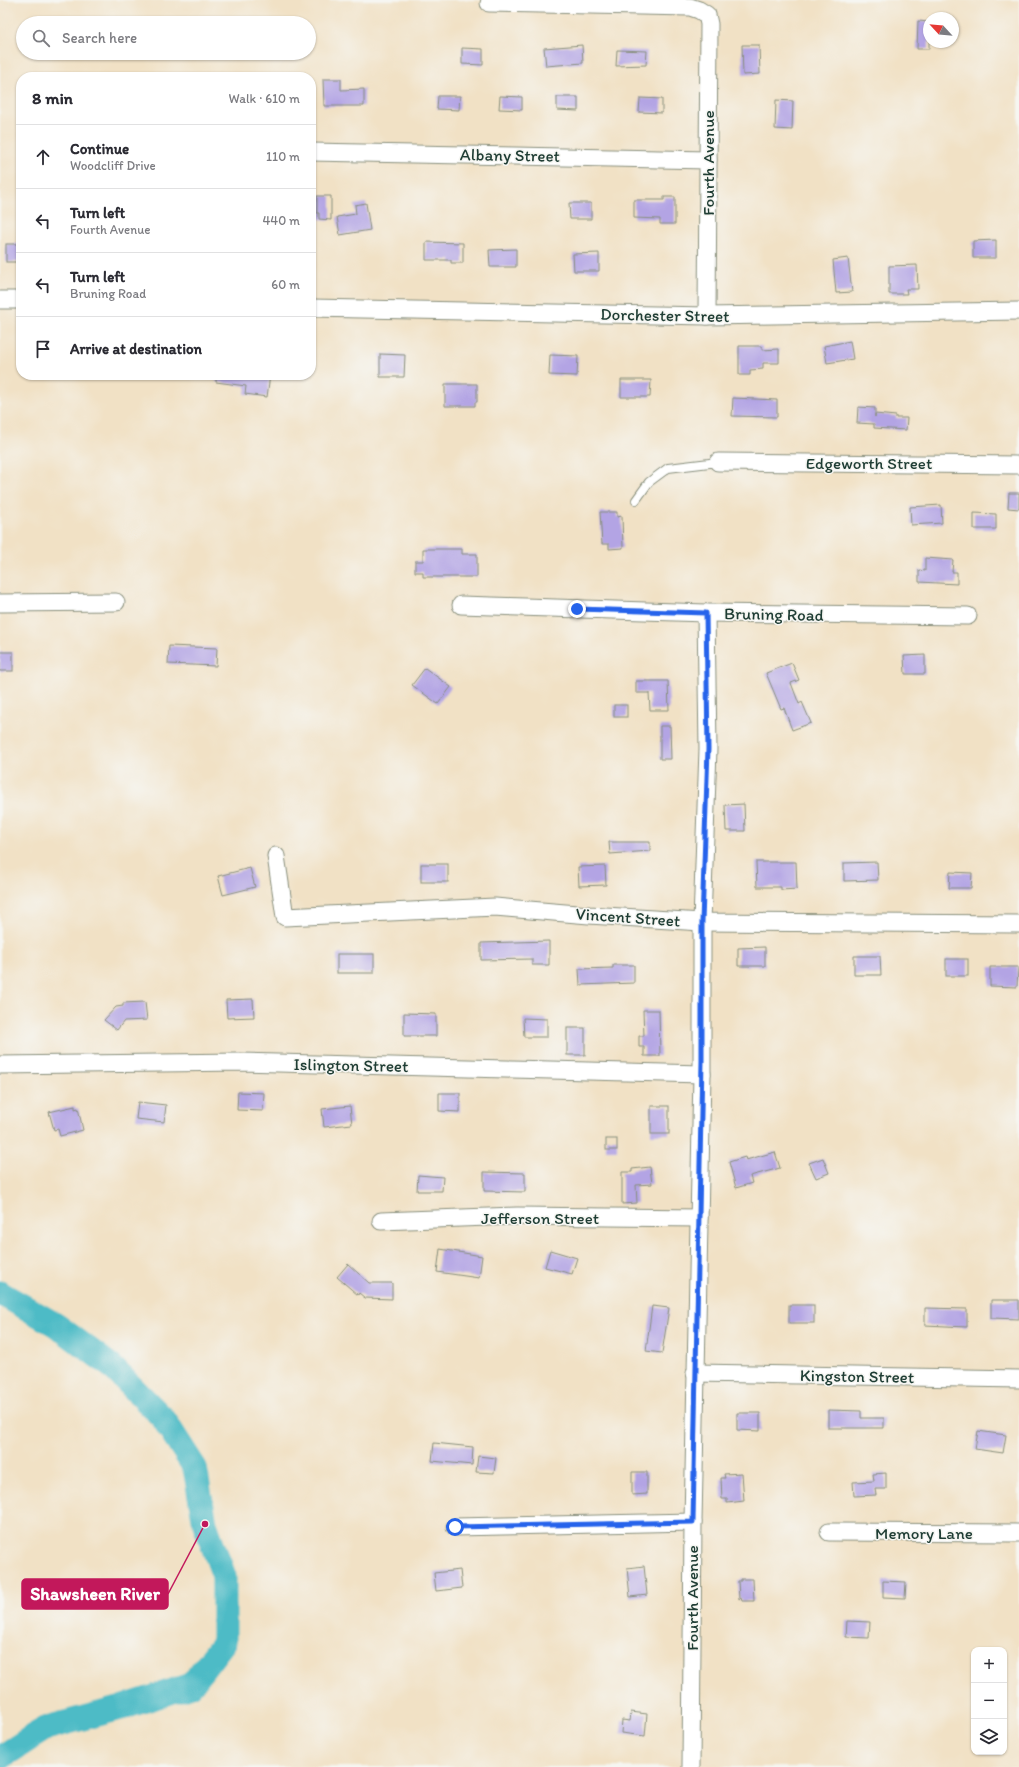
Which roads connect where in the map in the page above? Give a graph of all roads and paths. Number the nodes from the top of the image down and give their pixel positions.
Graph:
1 (489, 3) dead end
2 (316, 152) edge
3 (708, 160) junction
4 (0, 300) edge
5 (16, 300) edge
6 (316, 308) edge
7 (1019, 311) edge
8 (707, 316) junction
9 (718, 462) joint
10 (1019, 465) edge
11 (636, 500) dead end
12 (116, 602) dead end
13 (0, 603) edge
14 (462, 605) dead end
15 (706, 613) junction
16 (968, 616) dead end
17 (276, 856) dead end
18 (702, 922) junction
19 (1019, 924) edge
20 (0, 1065) edge
21 (702, 1074) junction
22 (698, 1218) junction
23 (381, 1221) dead end
24 (695, 1373) junction
25 (1019, 1379) edge
26 (693, 1522) junction
27 (455, 1527) dead end
28 (829, 1532) dead end
29 (1019, 1533) edge
30 (691, 1767) edge

1 - 3 street, Fourth Avenue
2 - 3 street, Albany Street
3 - 8 street, Fourth Avenue
4 - 5 street
6 - 8 street, Dorchester Street
7 - 8 street, Dorchester Street
9 - 10 street, Edgeworth Street
9 - 11 lane
12 - 13 street
14 - 15 street, Bruning Road
15 - 16 street, Bruning Road
15 - 18 street, Fourth Avenue
17 - 18 street, Vincent Street
18 - 19 street, Vincent Street
18 - 21 street, Fourth Avenue
20 - 21 street, Islington Street
21 - 22 street, Fourth Avenue
22 - 23 street, Jefferson Street
22 - 24 street, Fourth Avenue
24 - 25 street, Kingston Street
24 - 26 street, Fourth Avenue
26 - 27 street
26 - 30 street, Fourth Avenue
28 - 29 street, Memory Lane

